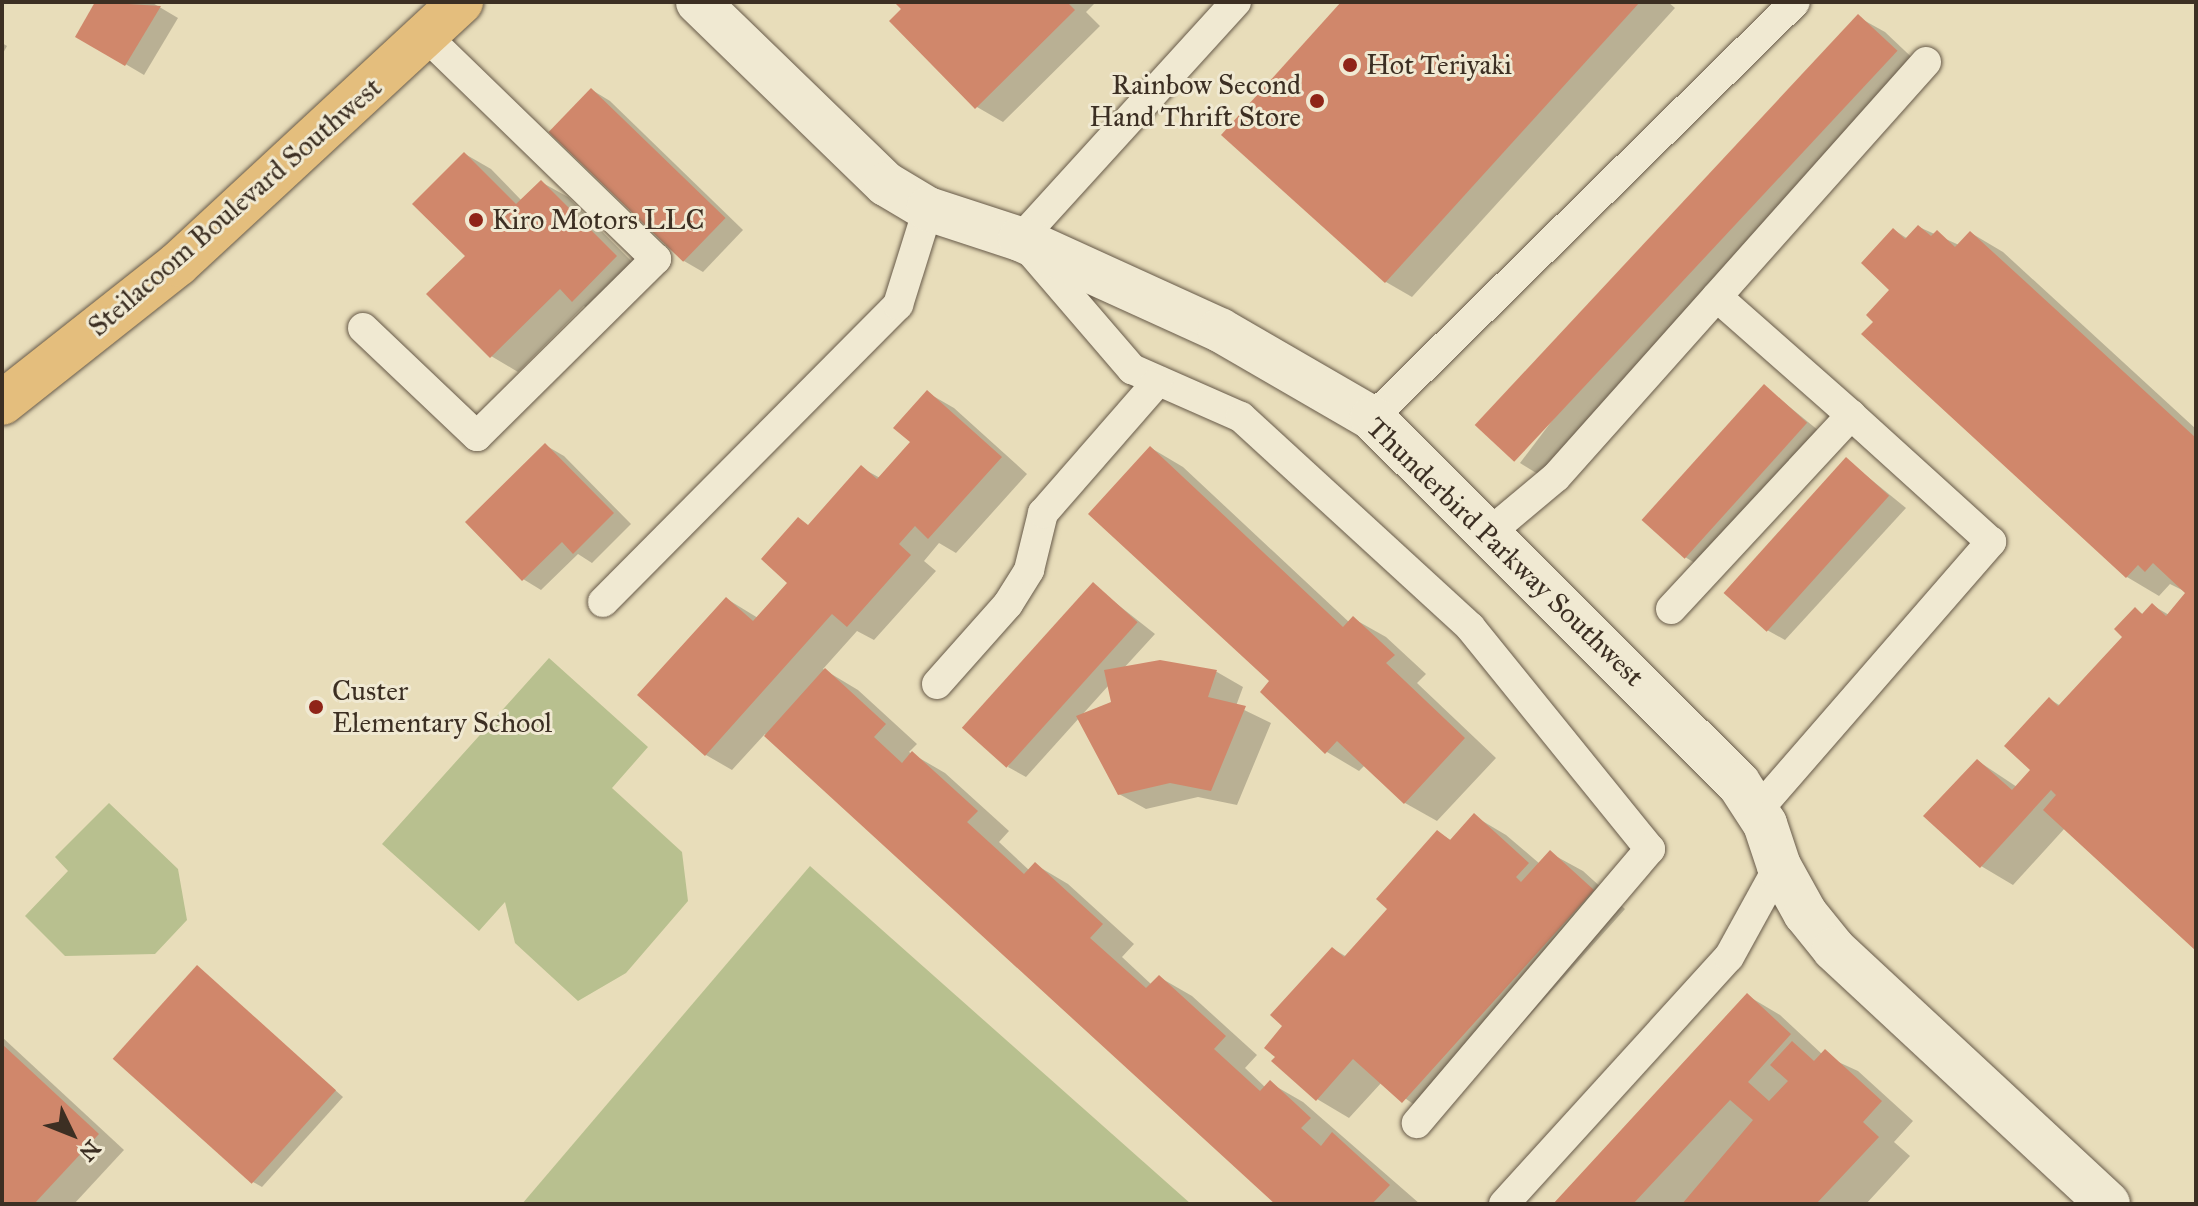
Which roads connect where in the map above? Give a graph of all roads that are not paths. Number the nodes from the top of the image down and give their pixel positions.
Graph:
1 (461, 2) edge
2 (698, 2) edge
3 (1236, 2) edge
4 (1795, 2) edge
5 (426, 36) junction
6 (1926, 62) dead end
7 (928, 209) junction
8 (1020, 239) junction
9 (1717, 297) junction
10 (363, 328) dead end
11 (1158, 381) junction
12 (2, 403) edge
13 (1851, 415) junction
14 (1372, 418) junction
15 (1489, 533) junction
16 (603, 602) dead end
17 (1671, 609) dead end
18 (937, 684) dead end
19 (1757, 811) junction
20 (1779, 866) junction
21 (1417, 1123) dead end
22 (1504, 1204) edge
23 (2108, 1204) edge

1 - 5 main road, Steilacoom Boulevard Southwest
2 - 7 street, Thunderbird Parkway Southwest
3 - 8 lane
4 - 14 lane
5 - 10 lane
5 - 12 main road, Steilacoom Boulevard Southwest
6 - 9 lane
7 - 8 street, Thunderbird Parkway Southwest
7 - 16 lane
8 - 11 lane
8 - 14 street, Thunderbird Parkway Southwest
9 - 13 lane
9 - 15 lane
11 - 18 lane
11 - 21 lane
13 - 17 lane
13 - 19 lane
14 - 15 street, Thunderbird Parkway Southwest
15 - 19 street, Thunderbird Parkway Southwest
19 - 20 street, Thunderbird Parkway Southwest
20 - 22 lane
20 - 23 street, Thunderbird Parkway Southwest

